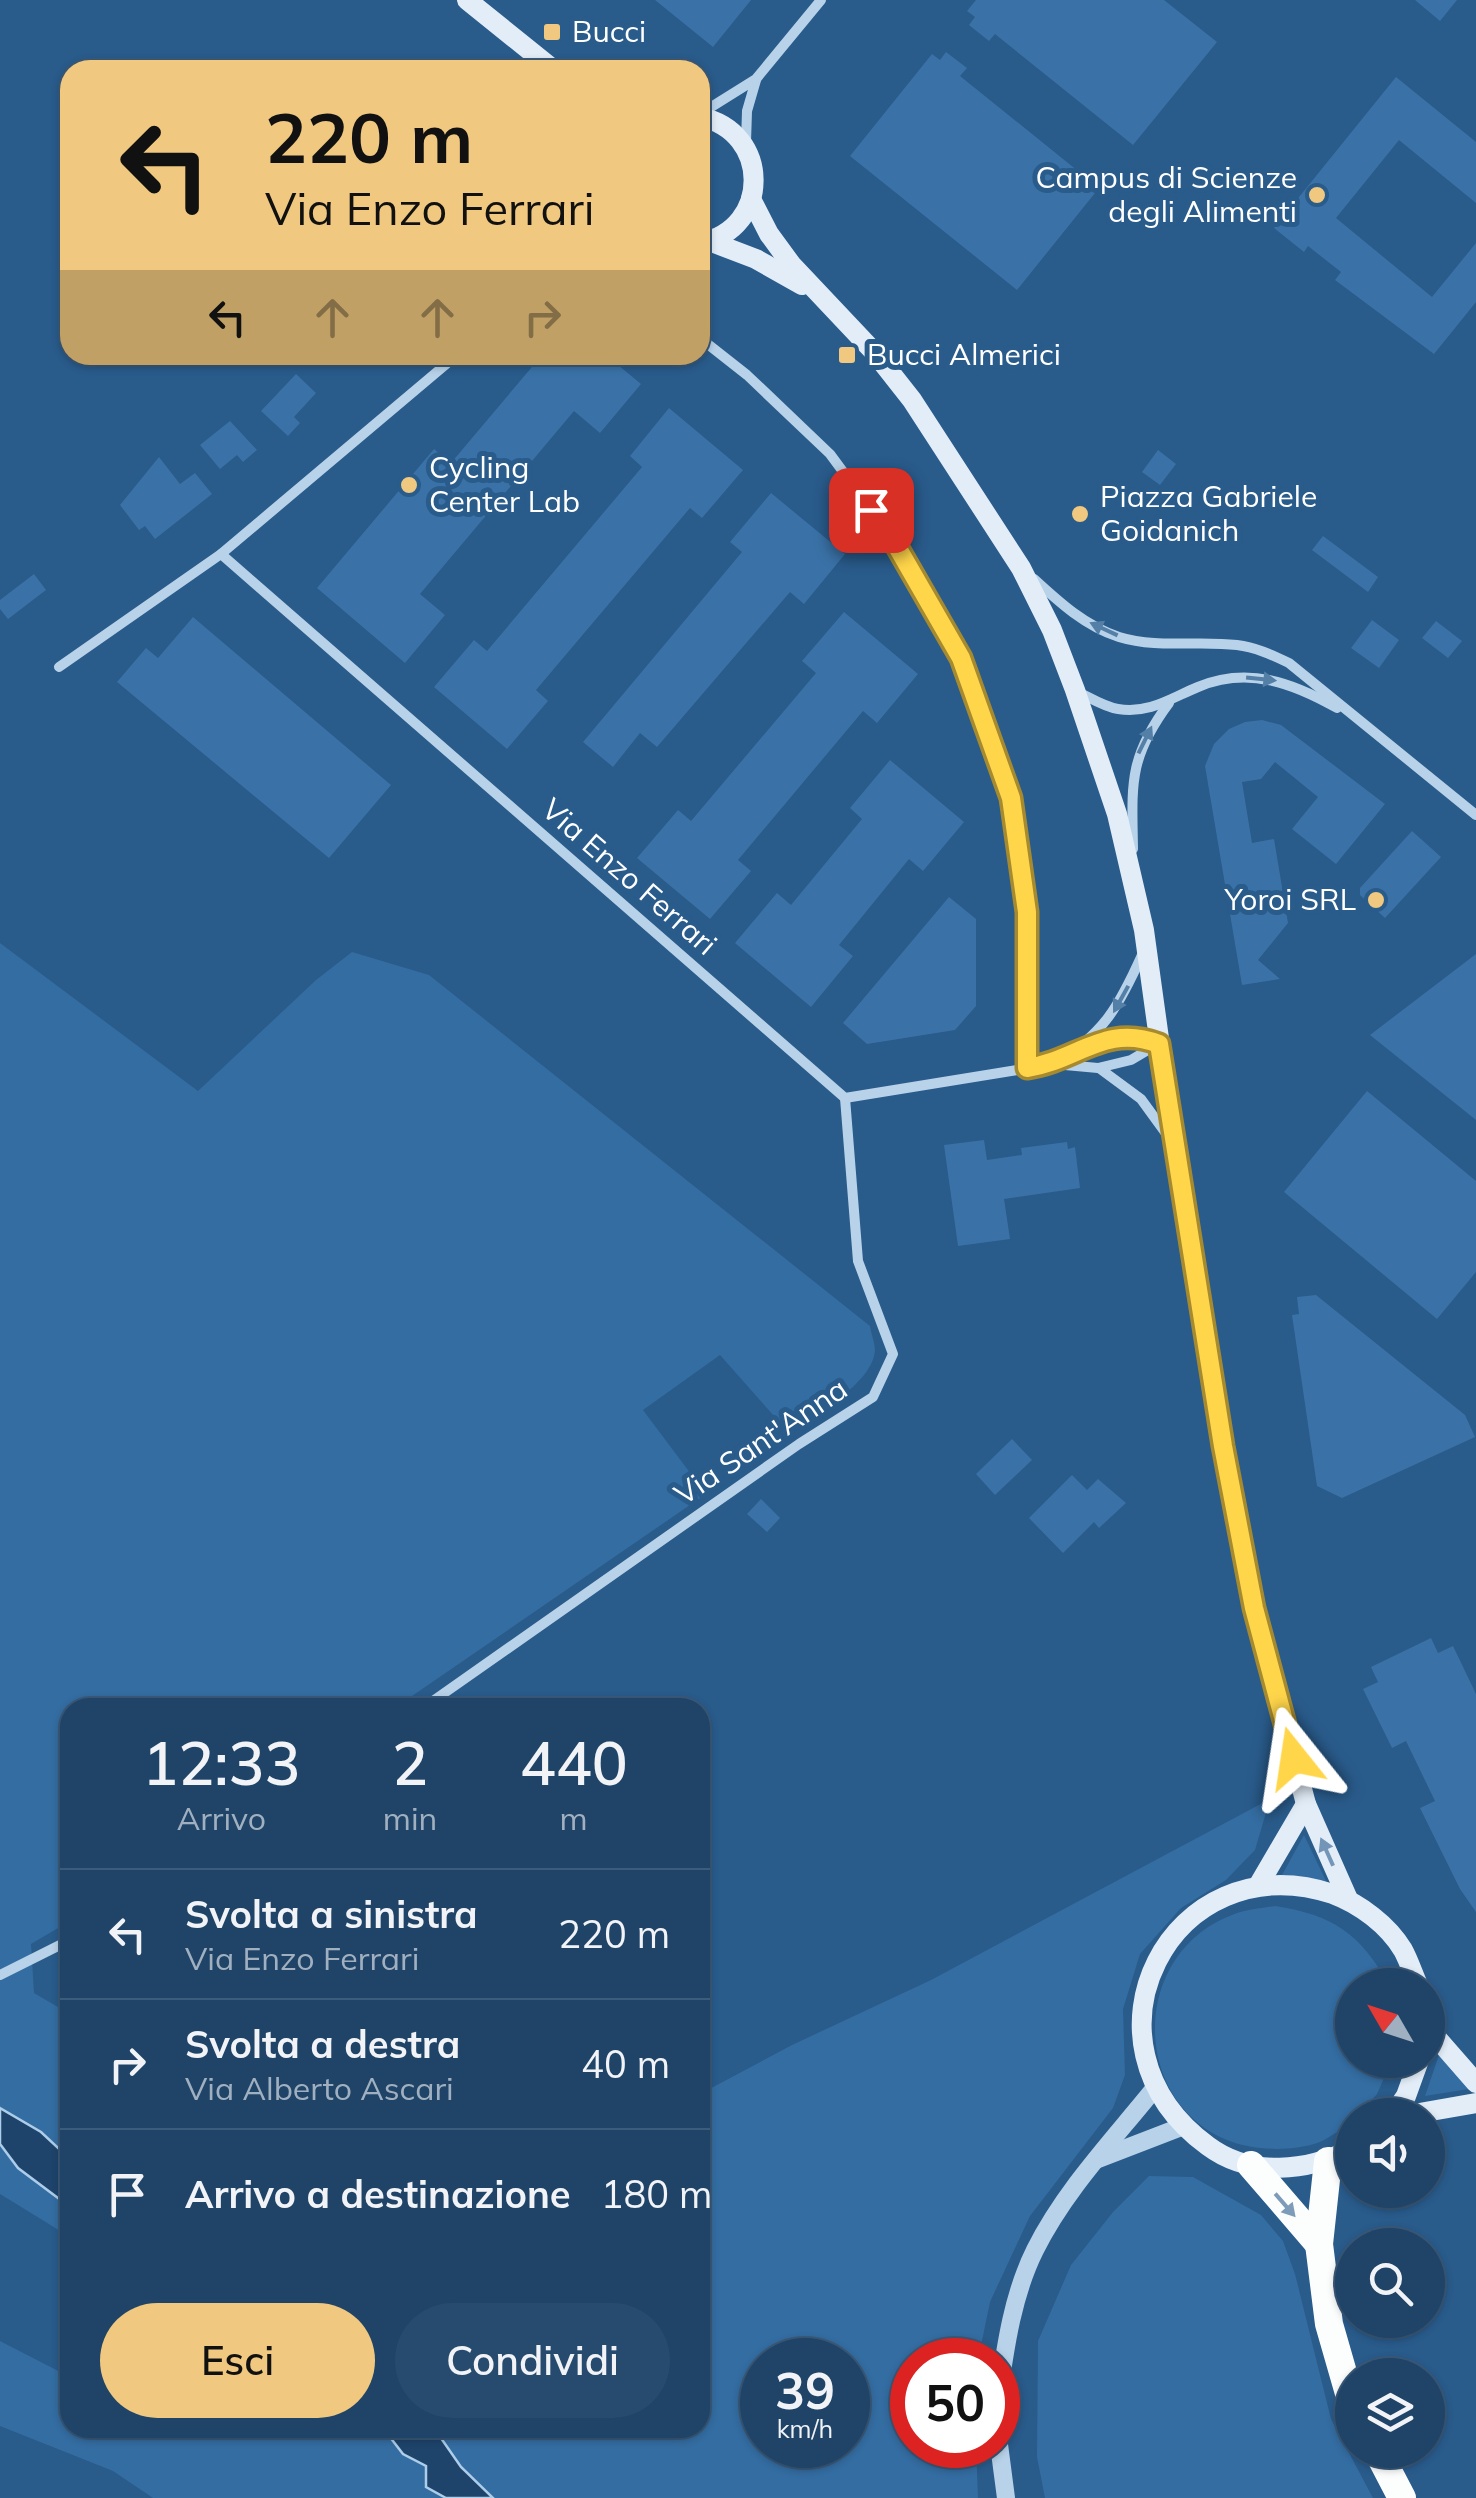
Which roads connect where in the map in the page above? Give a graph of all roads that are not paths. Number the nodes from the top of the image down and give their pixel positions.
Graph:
1 (467, 0) edge
2 (821, 0) edge
3 (542, 60) edge
4 (756, 79) junction
5 (710, 109) edge
6 (710, 119) edge
7 (746, 147) junction
8 (751, 199) junction
9 (710, 240) edge
10 (710, 244) edge
11 (820, 297) junction
12 (710, 346) edge
13 (445, 365) edge
14 (221, 554) junction
15 (1021, 568) junction
16 (59, 667) dead end
17 (1075, 690) junction
18 (1169, 703) junction
19 (1359, 721) junction
20 (1476, 816) edge
21 (1145, 938) junction
22 (1159, 1044) junction
23 (1085, 1045) junction
24 (1054, 1064) junction
25 (1027, 1068) junction
26 (1098, 1068) junction
27 (845, 1098) junction
28 (1174, 1146) junction
29 (437, 1698) edge
30 (1306, 1804) junction
31 (1258, 1886) junction
32 (1348, 1900) junction
33 (60, 1945) edge
34 (1410, 1968) edge
35 (0, 1975) edge
36 (1445, 2048) edge
37 (1476, 2084) edge
38 (1154, 2088) junction
39 (1476, 2103) edge
40 (1445, 2108) edge
41 (1181, 2127) junction
42 (1335, 2156) edge
43 (1097, 2160) junction
44 (1251, 2166) junction
45 (1335, 2177) edge
46 (1320, 2244) junction
47 (1007, 2338) edge
48 (1338, 2358) edge
49 (1002, 2468) edge
50 (1386, 2468) edge
51 (1006, 2498) edge
52 (1402, 2498) edge

1 - 3 main road
2 - 4 street
4 - 5 street
4 - 7 street
6 - 7 main road
7 - 8 main road
8 - 9 main road
8 - 11 main road
10 - 11 main road
11 - 15 main road
12 - 25 street
13 - 14 street
14 - 16 street
14 - 27 street, Via Enzo Ferrari
15 - 17 main road
19 -> 15 street
17 - 18 street
17 - 21 main road
18 -> 19 street
21 -> 18 street
19 - 20 street
21 - 22 main road
21 -> 23 street
22 - 23 street
22 - 26 street
22 - 28 main road
23 - 24 street
24 - 25 street
24 - 26 street
25 - 27 street
26 - 28 street
27 - 29 street, Via Sant'Anna
28 - 30 main road
30 - 31 main road
32 -> 30 main road
31 - 32 main road
31 - 38 main road
32 - 34 main road
33 - 35 street
36 - 37 main road
38 - 41 main road
38 - 43 street
39 - 40 main road
41 - 43 street
41 - 44 main road
42 - 44 main road
43 - 47 street
44 -> 46 highway
45 - 46 highway
46 - 48 highway
49 - 51 street
50 - 52 highway

